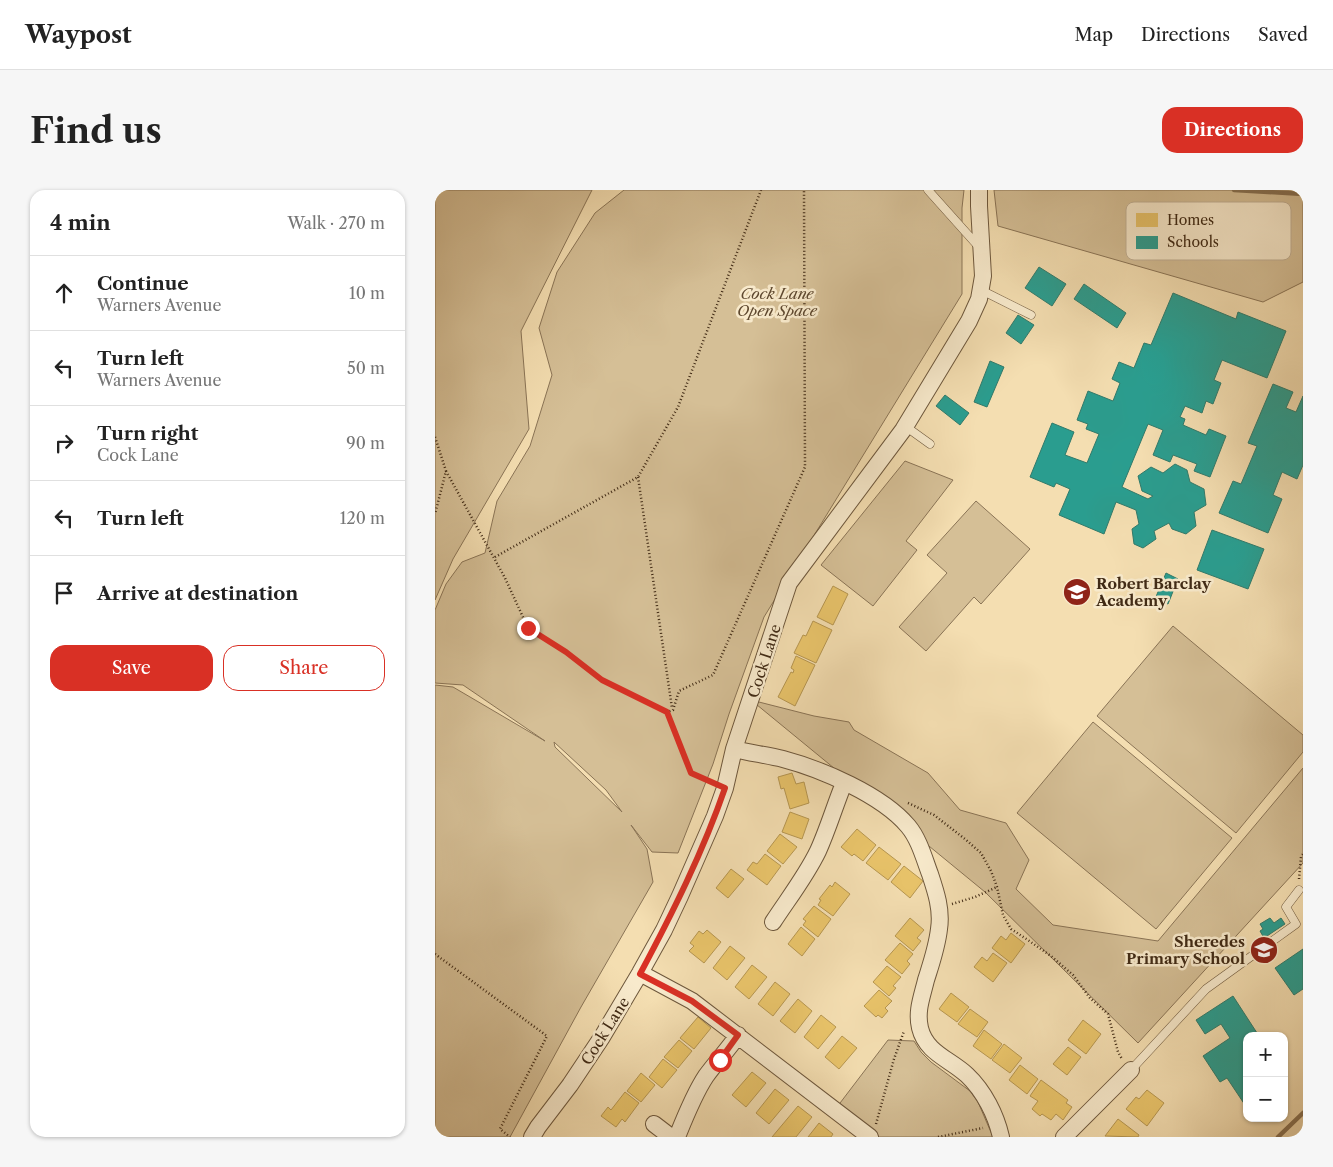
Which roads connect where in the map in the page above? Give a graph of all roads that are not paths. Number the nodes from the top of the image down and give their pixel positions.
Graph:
1 (928, 190) edge
2 (979, 190) edge
3 (982, 250) junction
4 (981, 290) junction
5 (1031, 315) dead end
6 (905, 426) junction
7 (930, 444) dead end
8 (734, 750) junction
9 (844, 782) junction
10 (1299, 890) road end
11 (773, 922) dead end
12 (640, 974) junction
13 (738, 1035) junction
14 (1131, 1070) joint
15 (654, 1124) dead end
16 (1000, 1131) edge
17 (872, 1134) edge
18 (532, 1137) edge
19 (671, 1137) edge
20 (677, 1137) edge
21 (1063, 1137) edge

1 - 3 lane
2 - 3 street, Cock Lane
3 - 4 street, Cock Lane
4 - 5 lane
4 - 6 street, Cock Lane
6 - 7 lane
6 - 8 street, Cock Lane
8 - 9 street
8 - 12 street, Cock Lane
9 - 11 street
9 - 16 street
10 - 14 lane
12 - 13 street
12 - 18 street, Cock Lane
13 - 17 street
13 - 20 street
14 - 21 street
15 - 19 street

